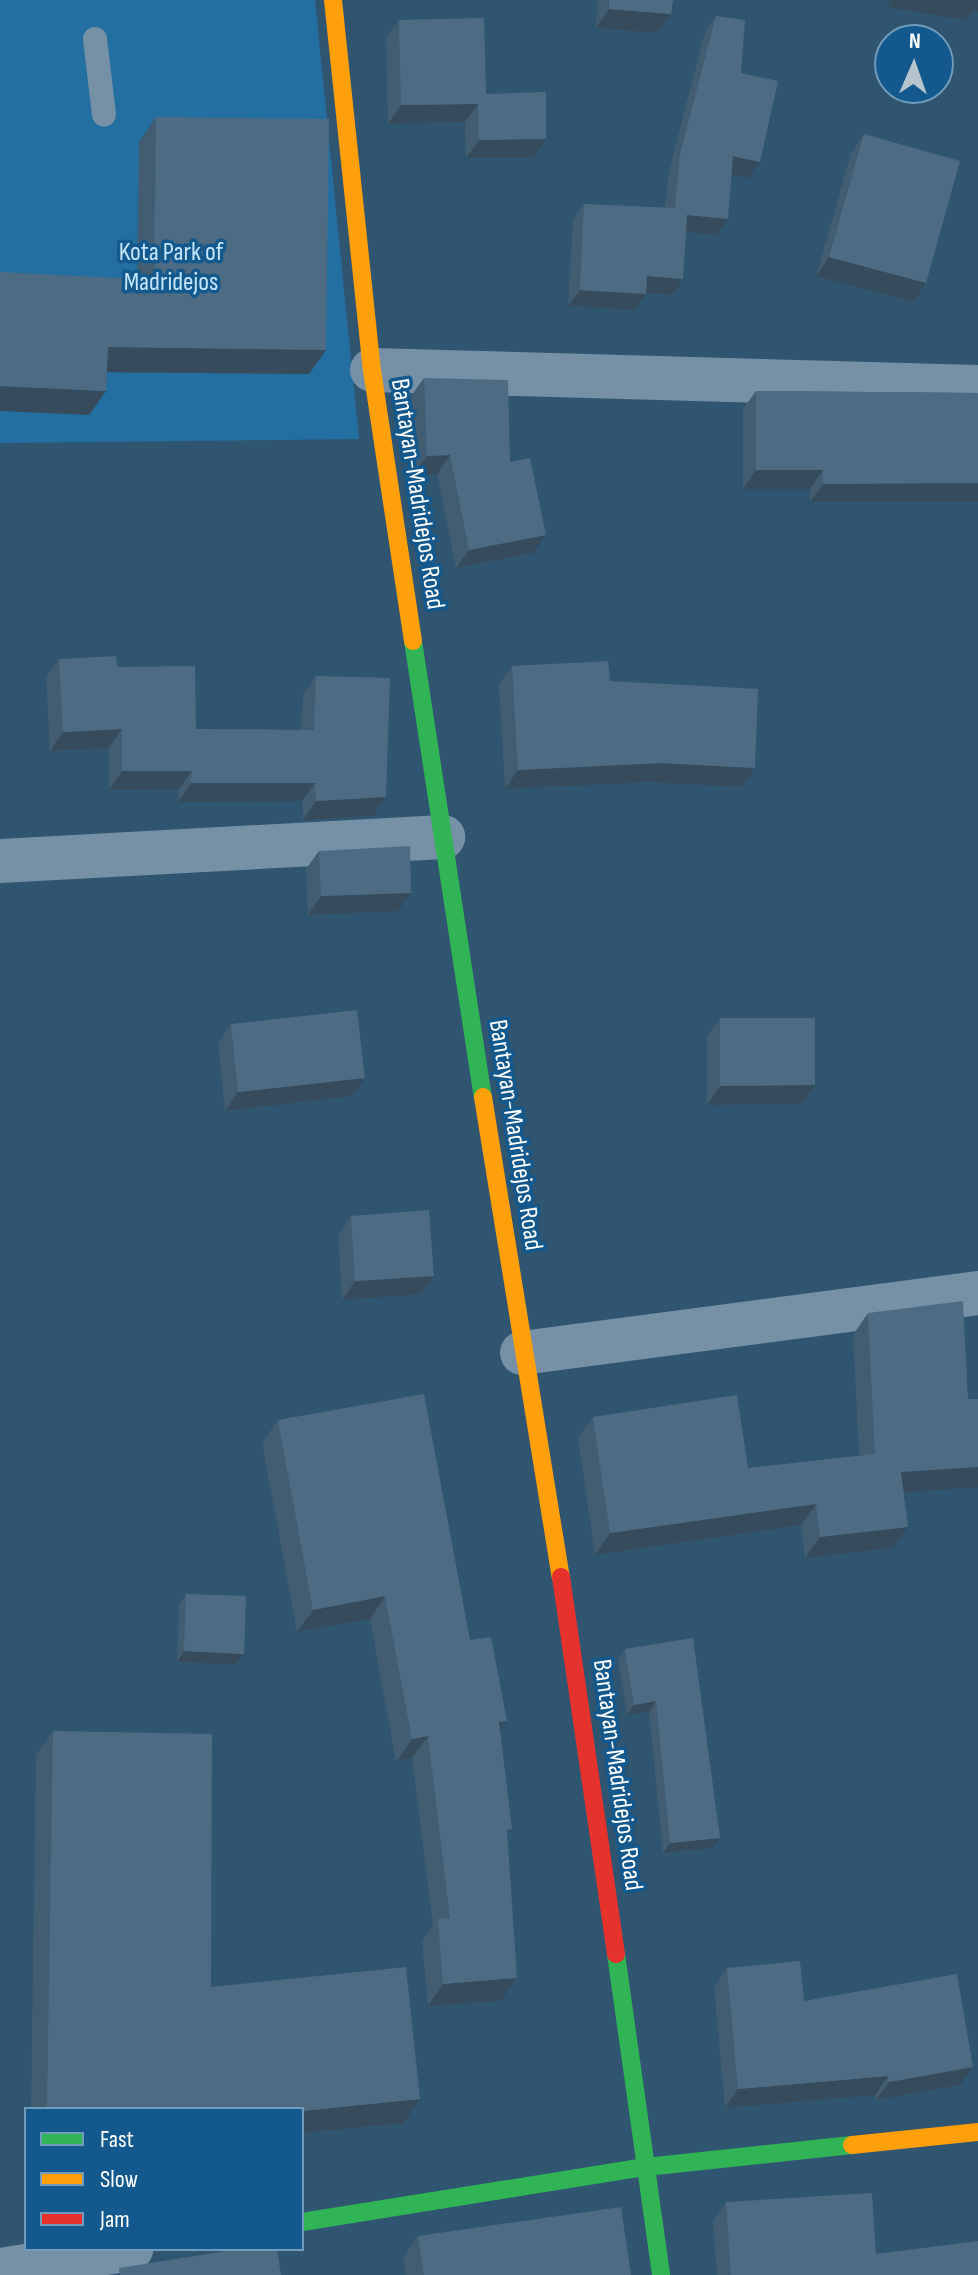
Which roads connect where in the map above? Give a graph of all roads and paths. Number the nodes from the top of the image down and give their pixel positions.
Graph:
1 (333, 0) edge
2 (95, 39) dead end
3 (104, 114) dead end
4 (372, 370) junction
5 (978, 387) edge
6 (443, 837) junction
7 (0, 861) edge
8 (978, 1293) edge
9 (522, 1353) junction
10 (978, 2132) edge
11 (646, 2167) junction
12 (304, 2222) edge
13 (119, 2251) edge
14 (0, 2270) edge
15 (661, 2275) edge

1 - 4 street, Bantayan-Madridejos Road
2 - 3 lane
4 - 5 street
4 - 6 street, Bantayan-Madridejos Road
6 - 7 street
6 - 9 street, Bantayan-Madridejos Road
8 - 9 street
9 - 11 street, Bantayan-Madridejos Road
10 - 11 street
11 - 12 street
11 - 15 street, Bantayan-Madridejos Road
13 - 14 street

